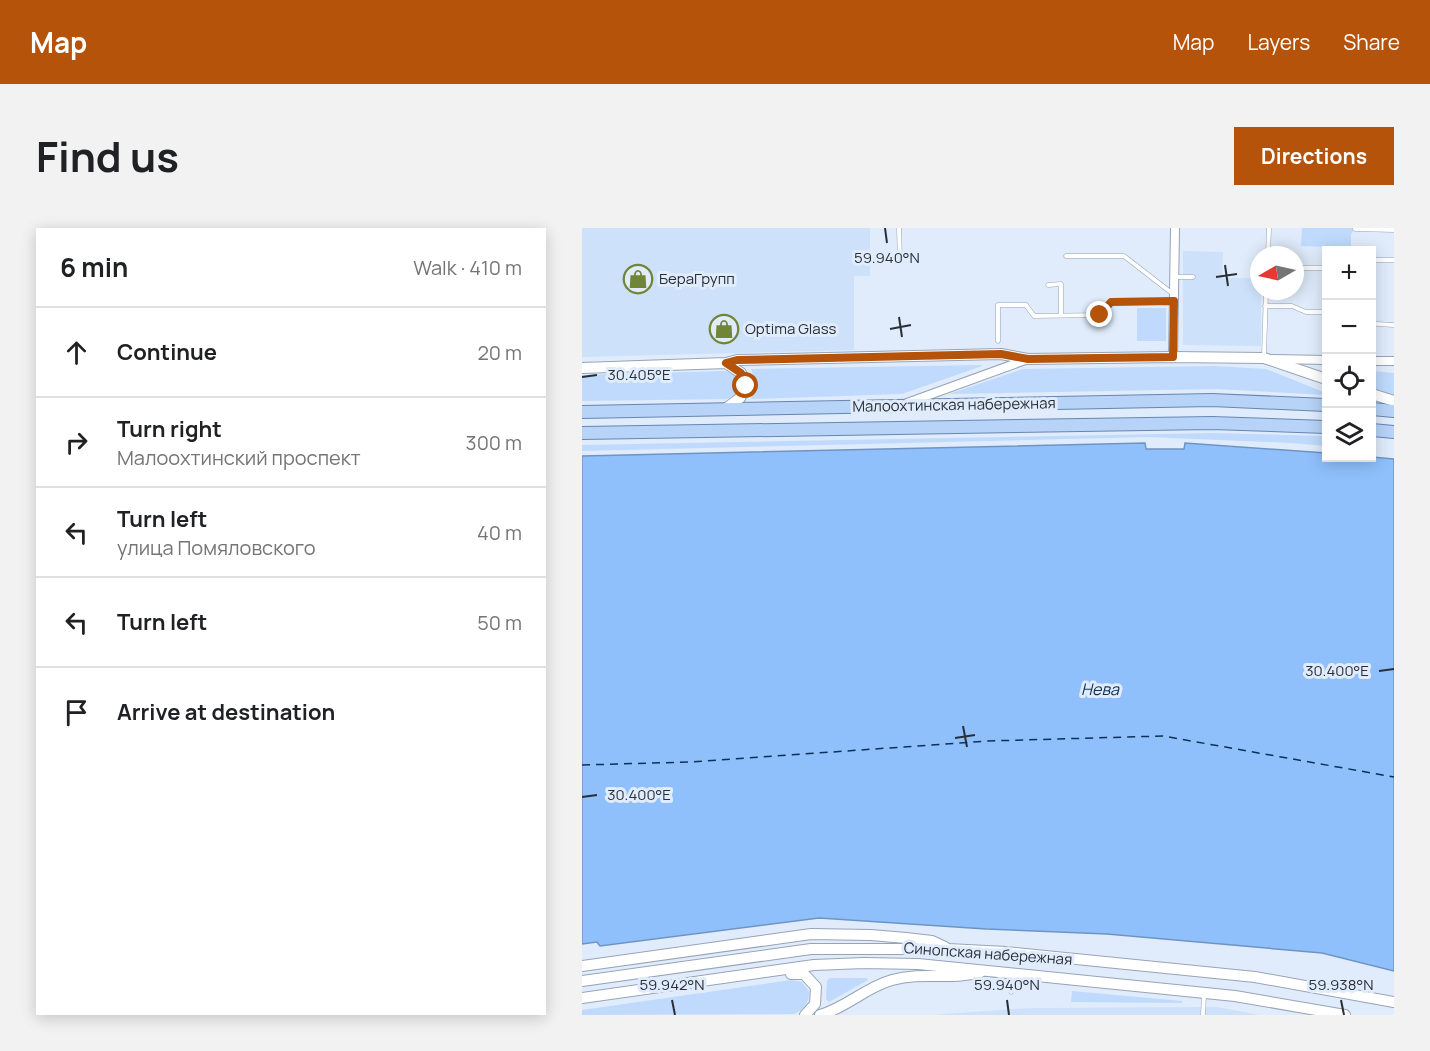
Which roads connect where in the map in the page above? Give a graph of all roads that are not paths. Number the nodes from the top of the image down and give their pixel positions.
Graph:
1 (899, 228) edge
2 (1175, 228) edge
3 (1269, 228) edge
4 (1355, 229) edge
5 (1394, 230) edge
6 (1268, 246) edge
7 (1066, 256) dead end
8 (900, 260) dead end
9 (1376, 260) edge
10 (1394, 260) edge
11 (1304, 268) edge
12 (1322, 268) edge
13 (1174, 277) junction
14 (1193, 277) dead end
15 (1048, 285) dead end
16 (1174, 298) junction
17 (1265, 300) edge
18 (1265, 306) junction
19 (1322, 312) edge
20 (1061, 315) junction
21 (1377, 324) dead end
22 (1394, 325) edge
23 (998, 341) dead end
24 (1173, 357) junction
25 (1264, 358) junction
26 (1028, 359) junction
27 (1322, 360) edge
28 (1376, 361) edge
29 (1394, 361) edge
30 (726, 363) junction
31 (582, 368) edge
32 (1322, 378) edge
33 (1376, 396) edge
34 (1394, 401) edge
35 (901, 405) junction
36 (1322, 405) edge
37 (1376, 409) edge
38 (725, 410) junction
39 (1394, 411) edge
40 (582, 412) edge
41 (1322, 427) edge
42 (1376, 430) edge
43 (1394, 432) edge
44 (582, 433) edge
45 (948, 949) junction
46 (582, 966) edge
47 (985, 971) junction
48 (758, 974) junction
49 (1012, 974) junction
50 (582, 981) edge
51 (1011, 992) dead end
52 (1205, 993) junction
53 (582, 998) edge
54 (1394, 1002) edge
55 (826, 1014) edge
56 (805, 1015) edge
57 (1203, 1015) edge
58 (1345, 1015) edge

1 - 8 lane
2 - 13 street
3 - 6 lane
4 - 5 lane
7 - 16 lane
9 - 10 lane
11 - 12 lane
13 - 14 lane
13 - 16 street
15 - 20 lane
16 - 20 lane
16 - 24 street
17 - 18 lane
18 - 19 lane
18 - 25 lane
20 - 23 lane
21 - 22 lane
24 - 25 main road
24 - 26 main road
25 - 27 street
25 - 32 main road
26 - 30 main road
26 - 35 street
28 - 29 street
30 - 31 main road
30 - 38 main road
33 - 34 main road
35 - 36 main road, Малоохтинская набережная
35 - 38 main road, Малоохтинская набережная
37 - 39 main road
38 - 40 main road, Малоохтинская набережная
41 - 44 main road, Малоохтинская набережная
42 - 43 main road
45 - 46 main road
45 - 50 main road, Синопская набережная
45 - 54 main road, Синопская набережная
47 - 48 main road, Синопская набережная
47 - 49 main road, Синопская набережная
47 - 55 main road
48 - 53 main road, Синопская набережная
48 - 56 main road
49 - 51 lane
49 - 52 main road, Синопская набережная
52 - 57 lane
52 - 58 main road, Синопская набережная

